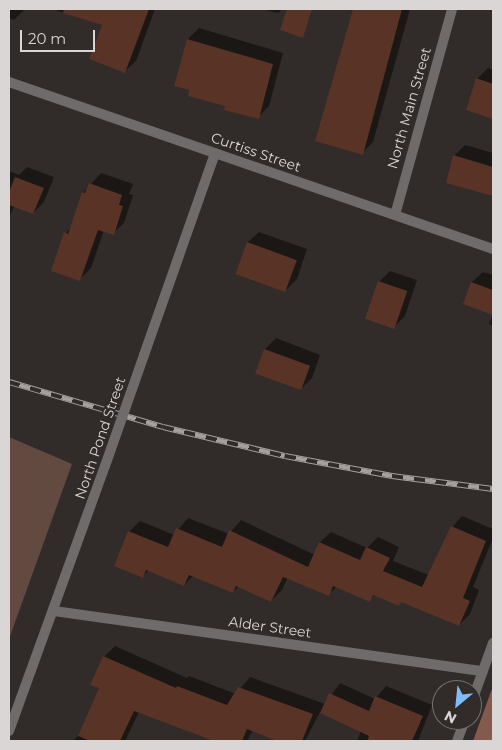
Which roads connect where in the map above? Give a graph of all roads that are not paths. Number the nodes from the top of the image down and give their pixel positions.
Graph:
1 (452, 9) edge
2 (9, 82) edge
3 (215, 153) junction
4 (395, 215) junction
5 (493, 249) edge
6 (54, 611) junction
7 (493, 643) edge
8 (483, 671) junction
9 (480, 680) edge
10 (9, 731) edge

1 - 4 street, North Main Street
2 - 3 street, Curtiss Street
3 - 4 street, Curtiss Street
3 - 6 street, North Pond Street, bridge
4 - 5 street, Curtiss Street
6 - 8 street, Alder Street
6 - 10 street, North Pond Street
7 - 8 street
8 - 9 street

